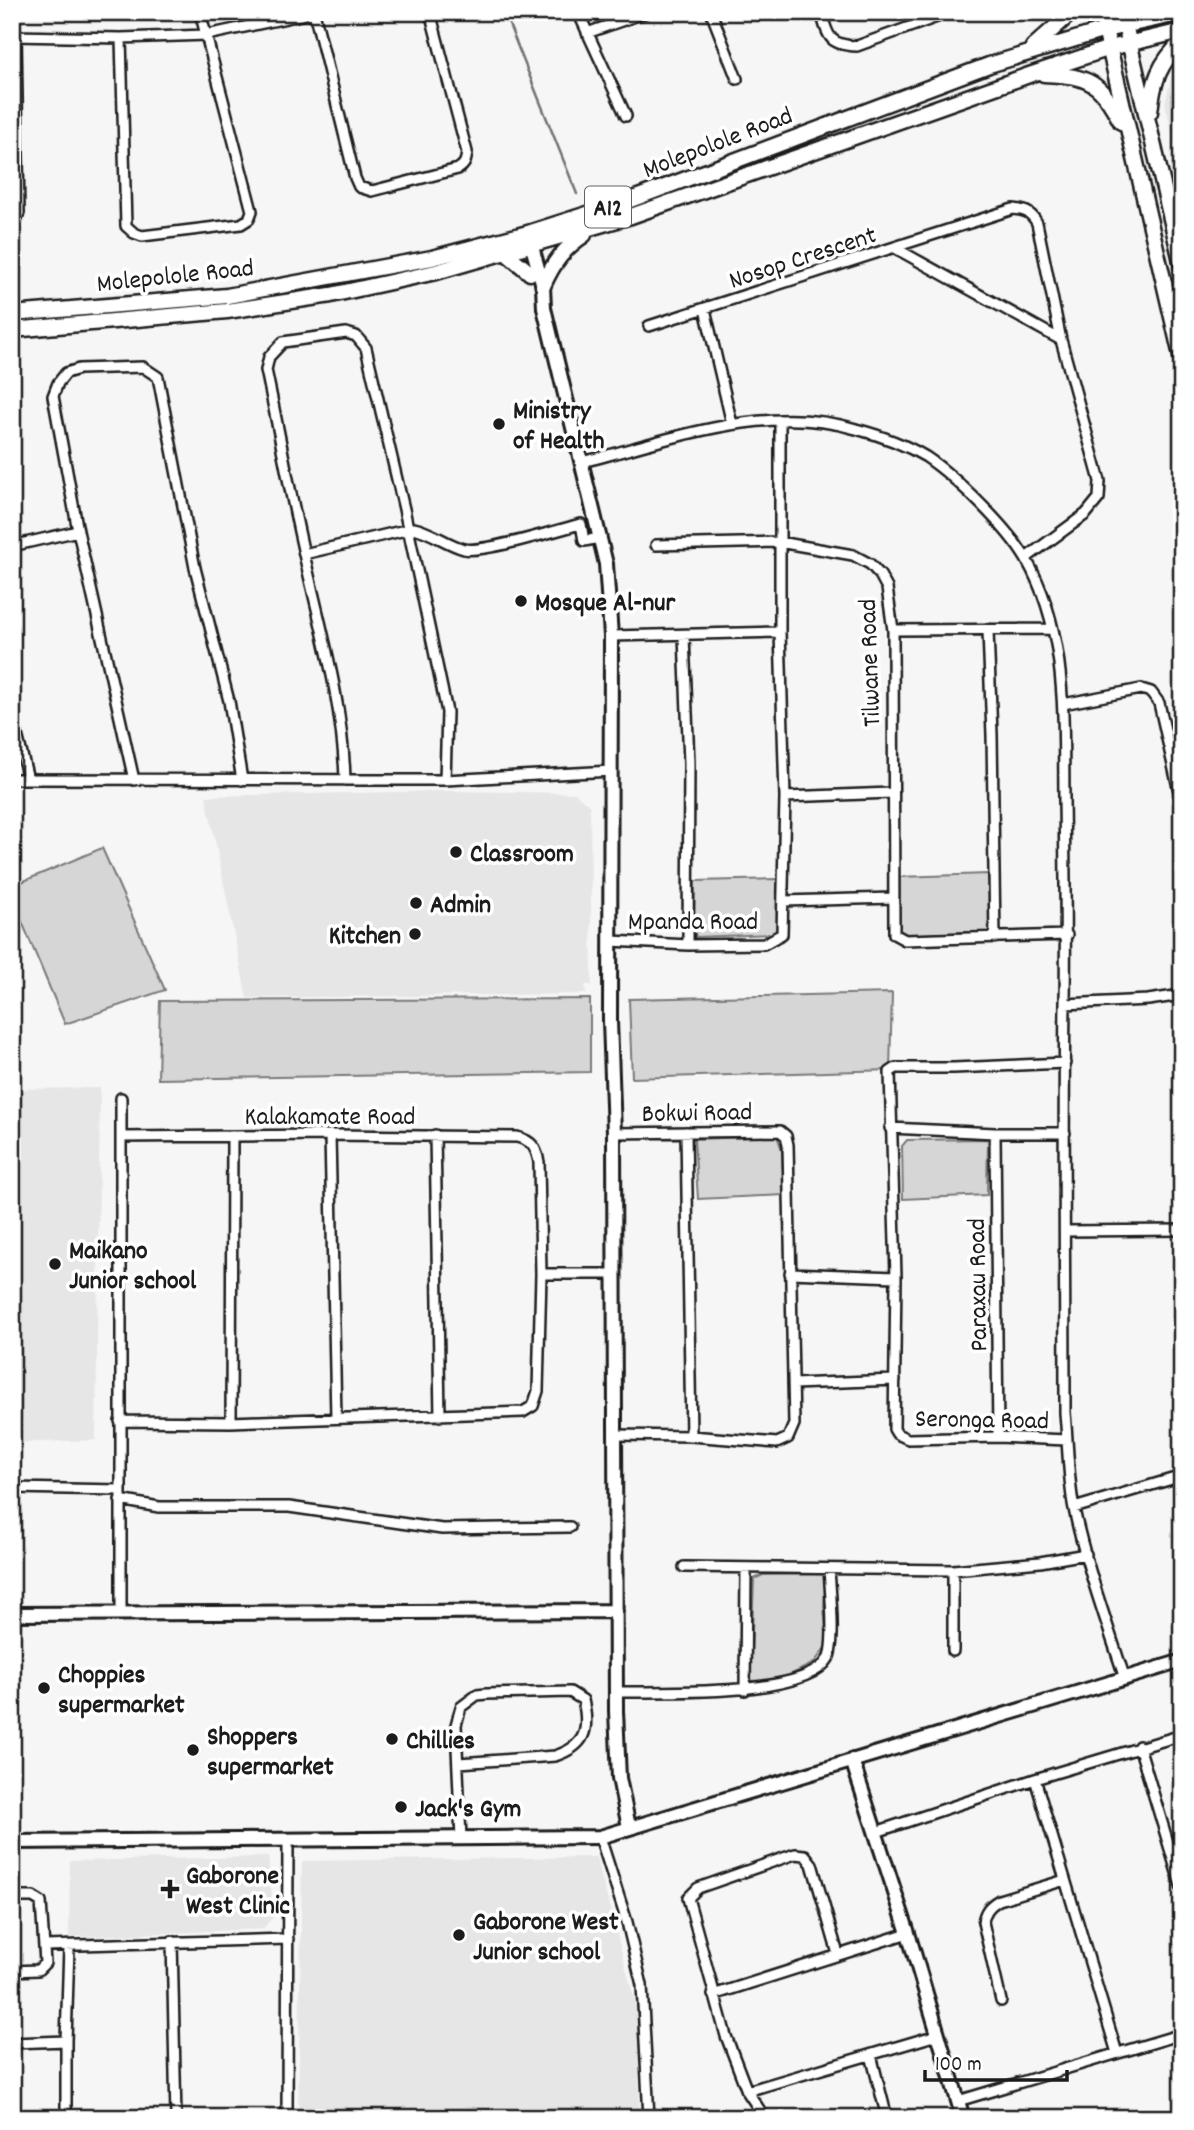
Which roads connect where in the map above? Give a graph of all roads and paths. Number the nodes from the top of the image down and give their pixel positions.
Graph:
1 (200, 12) edge
2 (315, 12) edge
3 (430, 12) edge
4 (578, 12) edge
5 (647, 12) edge
6 (711, 12) edge
7 (821, 12) edge
8 (951, 12) edge
9 (1072, 12) edge
10 (1101, 12) edge
11 (1179, 13) edge
12 (940, 14) edge
13 (1123, 19) edge
14 (1105, 30) junction
15 (1182, 31) edge
16 (587, 33) junction
17 (207, 35) junction
18 (14, 36) edge
19 (121, 38) junction
20 (1182, 42) edge
21 (1129, 43) junction
22 (1111, 48) junction
23 (1023, 54) junction
24 (1032, 74) junction
25 (737, 79) dead end
26 (626, 116) dead end
27 (1149, 123) junction
28 (1129, 135) junction
29 (12, 226) edge
30 (601, 226) junction
31 (525, 240) junction
32 (895, 248) junction
33 (505, 252) junction
34 (1182, 265) edge
35 (530, 273) junction
36 (543, 286) junction
37 (544, 308) junction
38 (705, 309) junction
39 (12, 313) edge
40 (649, 326) dead end
41 (12, 330) edge
42 (1061, 340) junction
43 (1182, 360) edge
44 (780, 420) junction
45 (732, 425) junction
46 (582, 462) junction
47 (408, 528) junction
48 (78, 531) junction
49 (600, 538) junction
50 (779, 542) junction
51 (656, 545) dead end
52 (12, 546) edge
53 (304, 554) junction
54 (1026, 558) junction
55 (1052, 629) junction
56 (893, 630) junction
57 (988, 631) junction
58 (780, 632) junction
59 (611, 636) junction
60 (684, 636) junction
61 (1063, 704) junction
62 (12, 714) edge
63 (612, 771) junction
64 (12, 779) edge
65 (28, 779) junction
66 (134, 780) junction
67 (242, 780) junction
68 (345, 780) junction
69 (446, 780) junction
70 (892, 793) junction
71 (785, 797) junction
72 (1182, 805) edge
73 (893, 898) junction
74 (783, 901) junction
75 (1067, 935) junction
76 (995, 938) junction
77 (611, 941) junction
78 (688, 945) junction
79 (1182, 995) edge
80 (1065, 1004) junction
81 (1065, 1063) junction
82 (121, 1098) dead end
83 (890, 1128) junction
84 (685, 1132) junction
85 (614, 1133) junction
86 (995, 1133) junction
87 (1065, 1133) junction
88 (330, 1135) junction
89 (435, 1135) junction
90 (232, 1136) junction
91 (121, 1137) junction
92 (1182, 1230) edge
93 (1065, 1231) junction
94 (790, 1273) junction
95 (541, 1274) junction
96 (614, 1274) junction
97 (896, 1277) junction
98 (895, 1380) junction
99 (793, 1384) junction
100 (440, 1416) junction
101 (336, 1418) junction
102 (120, 1421) junction
103 (231, 1422) junction
104 (614, 1435) junction
105 (691, 1436) junction
106 (999, 1437) junction
107 (1067, 1440) junction
108 (1182, 1476) edge
109 (12, 1488) edge
110 (120, 1495) junction
111 (1074, 1508) junction
112 (570, 1527) dead end
113 (1086, 1554) junction
114 (684, 1567) dead end
115 (746, 1569) junction
116 (829, 1569) junction
117 (953, 1570) junction
118 (616, 1611) junction
119 (121, 1613) junction
120 (12, 1614) edge
121 (953, 1651) dead end
122 (1182, 1661) edge
123 (1125, 1679) junction
124 (745, 1690) junction
125 (616, 1692) junction
126 (1182, 1735) edge
127 (1139, 1746) junction
128 (852, 1760) junction
129 (458, 1763) junction
130 (1035, 1779) junction
131 (629, 1827) junction
132 (876, 1832) junction
133 (600, 1837) junction
134 (461, 1839) junction
135 (288, 1840) junction
136 (12, 1842) edge
137 (1065, 1880) junction
138 (1182, 1889) edge
139 (12, 1897) edge
140 (908, 1933) junction
141 (288, 1939) junction
142 (172, 1941) junction
143 (45, 1946) junction
144 (69, 1947) junction
145 (838, 1954) junction
146 (12, 1970) edge
147 (713, 1995) junction
148 (1001, 2001) dead end
149 (1182, 2034) edge
150 (937, 2035) junction
151 (66, 2041) junction
152 (12, 2043) edge
153 (1117, 2053) junction
154 (871, 2055) junction
155 (747, 2091) junction
156 (958, 2101) junction
157 (66, 2118) edge
158 (176, 2118) edge
159 (287, 2118) edge
160 (649, 2118) edge
161 (765, 2118) edge
162 (884, 2118) edge
163 (963, 2118) edge

1 - 17 street
2 - 3 street
2 - 17 street
4 - 16 street
5 - 16 street
6 - 25 street
7 - 12 street
8 - 12 street
9 - 23 main road
10 - 14 main road
11 - 13 main road, Molepolole Road / A12
13 - 14 main road, Molepolole Road / A12
13 - 21 main road
14 - 22 main road
14 - 23 main road, Molepolole Road / A12
15 - 21 main road, Molepolole Road / A12
16 - 26 street
17 - 19 street
17 - 19 street
18 - 19 street
18 - 29 street
20 - 27 main road
21 - 22 main road, Molepolole Road / A12
21 - 27 main road
22 - 24 main road, Molepolole Road / A12
22 - 28 main road
23 - 31 main road, Molepolole Road / A12
24 - 28 main road
24 - 30 main road, Molepolole Road / A12
27 - 34 main road
28 - 43 main road
30 - 31 main road, Molepolole Road / A12
30 - 36 main road
31 - 33 main road, Molepolole Road / A12
31 - 35 street
31 - 36 street
31 - 39 main road, Molepolole Road / A12
32 - 38 street, Nosop Crescent
32 - 42 street
32 - 42 street, Nosop Crescent
33 - 35 main road
33 - 41 main road, Molepolole Road / A12
35 - 37 street
36 - 37 street
37 - 46 street
38 - 40 street
38 - 45 street, Nosop Crescent
42 - 54 street
44 - 45 street
44 - 50 street
44 - 54 street
45 - 46 street
46 - 49 street
47 - 49 street
47 - 53 street
47 - 53 street
47 - 69 street
48 - 52 street
48 - 66 street
48 - 67 street
49 - 59 street
50 - 51 street, Tilwane Road
50 - 56 street, Tilwane Road
50 - 58 street
53 - 68 street
54 - 55 street
55 - 57 street
55 - 61 street
56 - 57 street
56 - 70 street, Tilwane Road
57 - 76 street
58 - 60 street
58 - 71 street
59 - 60 street
59 - 63 street
60 - 78 street
61 - 72 street
61 - 75 street
62 - 65 street
63 - 69 street
63 - 77 street
64 - 65 street
65 - 66 street
66 - 67 street
67 - 68 street
68 - 69 street
70 - 71 street
70 - 73 street, Tilwane Road
71 - 74 street
73 - 74 street
73 - 76 street, Tilwane Road
74 - 78 street, Mpanda Road
75 - 76 street
75 - 80 street
77 - 78 street, Mpanda Road
77 - 85 street
79 - 80 street
80 - 81 street
81 - 83 street
81 - 87 street
82 - 91 street
83 - 86 street
83 - 97 street
84 - 85 street, Bokwi Road
84 - 94 street, Bokwi Road
84 - 105 street
85 - 96 street
86 - 87 street
86 - 106 street, Paraxau Road
87 - 93 street
88 - 89 street, Kalakamate Road
88 - 90 street, Kalakamate Road
88 - 101 street
89 - 95 street, Kalakamate Road
89 - 100 street
90 - 91 street, Kalakamate Road
90 - 103 street
91 - 102 street
92 - 93 street
93 - 107 street
94 - 97 street
94 - 99 street
95 - 96 street
95 - 100 street
96 - 104 street
97 - 98 street
98 - 99 street
98 - 106 street, Seronga Road
99 - 105 street
100 - 101 street
101 - 103 street
102 - 103 street
102 - 110 street
104 - 105 street
104 - 118 street
106 - 107 street, Seronga Road
107 - 111 street
108 - 111 street
109 - 110 street
110 - 112 street
110 - 119 street
111 - 113 street
113 - 117 street
113 - 123 street
114 - 115 street
115 - 116 street
115 - 124 street
116 - 117 street
116 - 124 street
117 - 121 street
118 - 119 street
118 - 125 street
119 - 120 street
122 - 123 street
123 - 128 street
124 - 125 street
125 - 131 street
126 - 127 street
127 - 130 street
127 - 138 street
128 - 131 street
128 - 132 street
129 - 129 street
129 - 134 street
130 - 132 street
130 - 137 street
131 - 133 street
132 - 140 street
133 - 134 street
133 - 160 street
134 - 135 street
135 - 136 street
135 - 141 street
137 - 148 street
137 - 153 street
139 - 143 street
140 - 145 street
140 - 150 street
141 - 142 street
141 - 159 street
142 - 144 street
142 - 158 street
143 - 144 street
143 - 146 street
144 - 151 street
145 - 147 street
145 - 147 street
147 - 155 street
149 - 153 street
150 - 154 street
150 - 156 street
151 - 152 street
151 - 157 street
153 - 156 street
154 - 155 street
154 - 162 street
155 - 161 street
156 - 163 street

